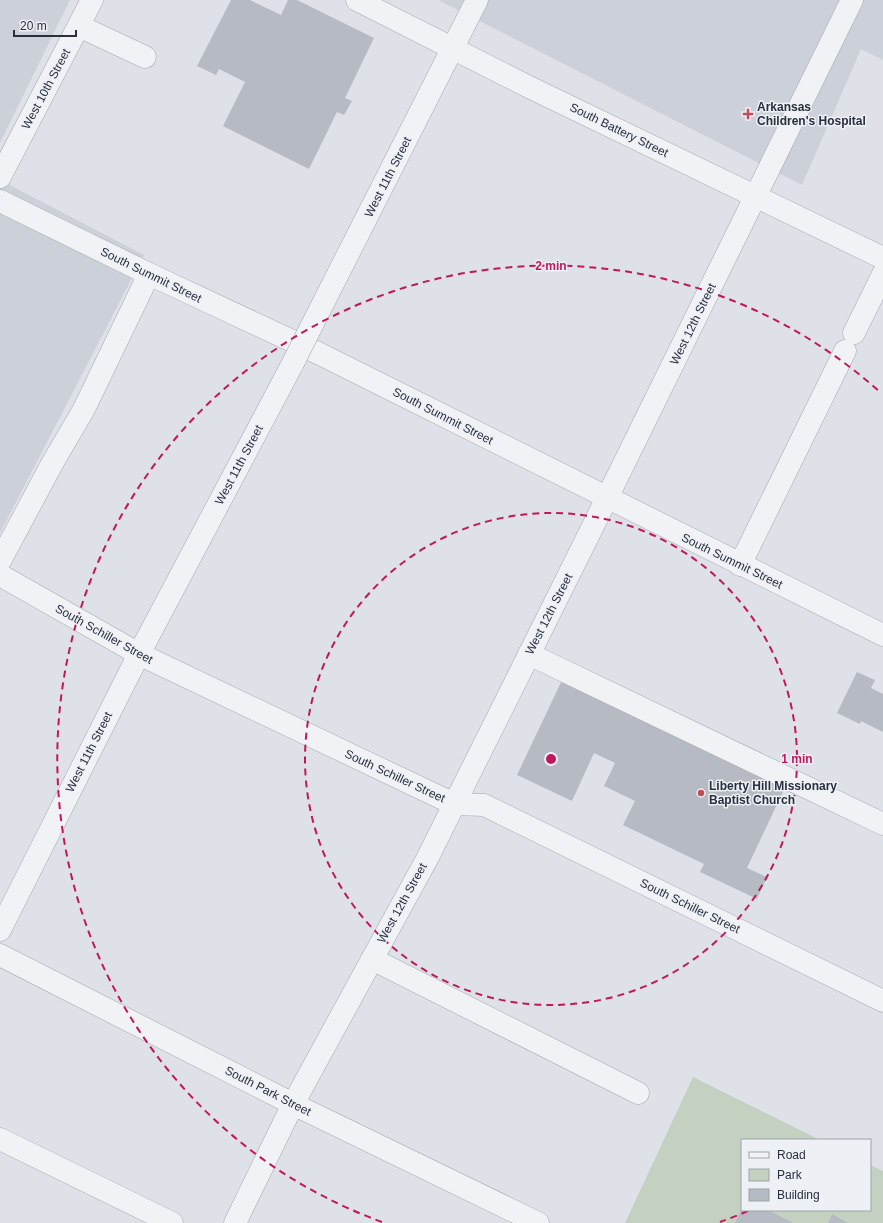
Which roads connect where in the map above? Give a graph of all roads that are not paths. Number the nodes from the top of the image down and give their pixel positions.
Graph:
1 (92, 0) edge
2 (357, 0) edge
3 (477, 0) edge
4 (852, 0) edge
5 (79, 26) junction
6 (453, 48) junction
7 (145, 57) dead end
8 (0, 177) edge
9 (755, 196) junction
10 (0, 201) edge
11 (883, 258) edge
12 (149, 274) junction
13 (883, 274) edge
14 (607, 498) junction
15 (0, 561) edge
16 (740, 565) junction
17 (0, 575) edge
18 (883, 635) edge
19 (139, 654) junction
20 (529, 654) junction
21 (454, 804) junction
22 (883, 824) edge
23 (0, 930) edge
24 (0, 955) edge
25 (372, 959) junction
26 (883, 1001) edge
27 (638, 1093) dead end
28 (292, 1104) junction
29 (0, 1140) edge
30 (172, 1223) edge
31 (235, 1223) edge
32 (538, 1223) edge

1 - 5 street, West 10th Street
2 - 6 street, South Battery Street
3 - 6 street, West 11th Street
4 - 9 street, West 12th Street
5 - 7 street
5 - 8 street, West 10th Street
6 - 9 street, South Battery Street
6 - 19 street, West 11th Street, bridge
9 - 11 street, South Battery Street
9 - 14 street, West 12th Street
10 - 12 street, South Summit Street
12 - 14 street, South Summit Street
12 - 15 street
13 - 16 street
14 - 16 street, South Summit Street
14 - 20 street, West 12th Street
16 - 18 street, South Summit Street
17 - 19 street, South Schiller Street
19 - 21 street, South Schiller Street
19 - 23 street, West 11th Street
20 - 21 street, West 12th Street
20 - 22 street
21 - 25 street, West 12th Street
21 - 26 street, South Schiller Street
24 - 28 street, South Park Street
25 - 27 street
25 - 28 street, West 12th Street
28 - 31 street, West 12th Street
28 - 32 street, South Park Street
29 - 30 street

